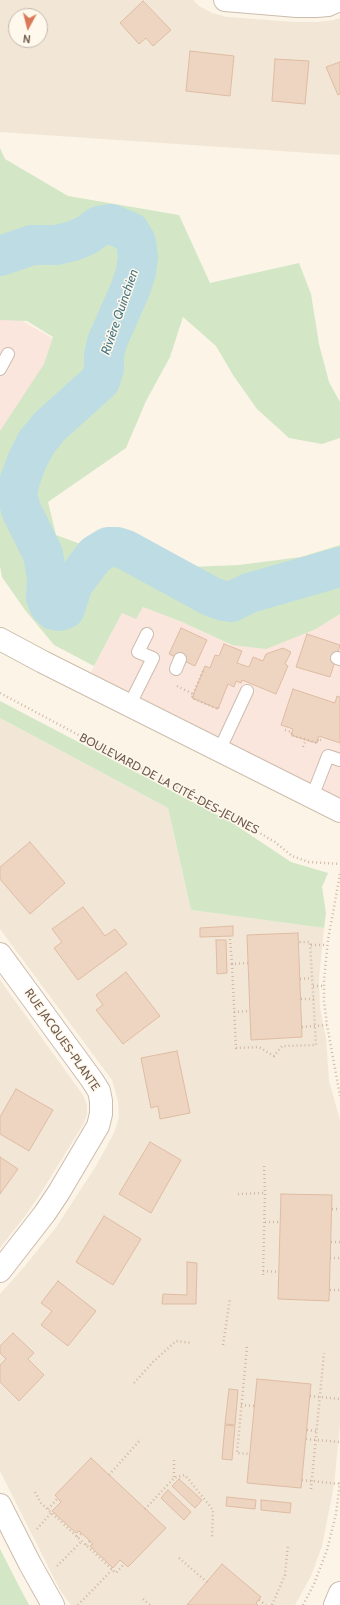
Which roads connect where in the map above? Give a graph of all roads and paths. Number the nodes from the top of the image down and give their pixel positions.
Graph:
1 (225, 0) edge
2 (339, 0) edge
3 (8, 354) dead end
4 (0, 369) edge
5 (147, 634) dead end
6 (0, 639) edge
7 (203, 670) dead end
8 (174, 685) dead end
9 (247, 691) dead end
10 (0, 693) edge
11 (193, 694) junction
12 (129, 706) junction
13 (225, 710) dead end
14 (285, 730) dead end
15 (306, 740) junction
16 (326, 741) dead end
17 (303, 747) dead end
18 (219, 751) junction
19 (340, 760) edge
20 (312, 797) junction
21 (340, 811) edge
22 (340, 864) edge
23 (340, 874) edge
24 (230, 938) dead end
25 (298, 942) dead end
26 (311, 945) junction
27 (328, 945) junction
28 (0, 954) edge
29 (248, 963) dead end
30 (232, 964) junction
31 (312, 978) junction
32 (300, 979) dead end
33 (313, 986) junction
34 (324, 986) junction
35 (301, 999) dead end
36 (314, 999) junction
37 (250, 1011) dead end
38 (234, 1012) junction
39 (327, 1025) junction
40 (315, 1026) junction
41 (302, 1027) dead end
42 (340, 1096) edge
43 (264, 1164) dead end
44 (265, 1193) junction
45 (238, 1194) dead end
46 (332, 1209) dead end
47 (340, 1209) edge
48 (264, 1222) junction
49 (280, 1222) dead end
50 (331, 1242) dead end
51 (340, 1242) edge
52 (330, 1258) dead end
53 (340, 1258) edge
54 (0, 1271) edge
55 (263, 1271) junction
56 (279, 1272) dead end
57 (263, 1275) dead end
58 (330, 1290) dead end
59 (340, 1290) edge
60 (230, 1298) dead end
61 (192, 1342) dead end
62 (224, 1345) dead end
63 (246, 1347) dead end
64 (324, 1353) dead end
65 (134, 1383) dead end
66 (310, 1396) dead end
67 (320, 1398) junction
68 (340, 1400) edge
69 (241, 1405) junction
70 (254, 1406) dead end
71 (306, 1430) dead end
72 (317, 1431) junction
73 (141, 1439) dead end
74 (306, 1439) dead end
75 (316, 1441) junction
76 (340, 1442) edge
77 (250, 1454) dead end
78 (174, 1460) dead end
79 (109, 1475) dead end
80 (174, 1478) junction
81 (302, 1480) dead end
82 (312, 1481) junction
83 (340, 1483) edge
84 (312, 1489) dead end
85 (35, 1492) dead end
86 (58, 1498) dead end
87 (0, 1505) edge
88 (48, 1509) junction
89 (145, 1509) dead end
90 (51, 1513) junction
91 (36, 1529) dead end
92 (82, 1533) dead end
93 (77, 1537) junction
94 (212, 1538) dead end
95 (82, 1541) junction
96 (90, 1541) dead end
97 (288, 1544) dead end
98 (86, 1545) junction
99 (179, 1558) dead end
100 (124, 1564) dead end
101 (56, 1567) dead end
102 (112, 1570) junction
103 (207, 1582) dead end
104 (340, 1593) edge
105 (143, 1599) dead end
106 (259, 1600) dead end
107 (53, 1605) edge
108 (78, 1605) edge
109 (150, 1605) edge
110 (266, 1605) edge
111 (272, 1605) edge
112 (303, 1605) edge
113 (335, 1605) edge

1 - 2 street
3 - 4 lane
5 - 12 lane
6 - 12 street
7 - 11 path
8 - 11 path
9 - 18 lane
10 - 22 path, BOULEVARD DE LA CITÉ-DES-JEUNES
11 - 13 path
12 - 18 street
14 - 15 path
15 - 16 path
15 - 17 path
18 - 20 street
19 - 20 lane
20 - 21 street
23 - 27 path
24 - 30 path
25 - 26 path
26 - 27 path
26 - 31 path
27 - 34 path
28 - 54 street, RUE JACQUES-PLANTE
29 - 30 path
30 - 38 path
31 - 32 path
31 - 33 path
33 - 34 path
33 - 36 path
34 - 39 path
35 - 36 path
36 - 40 path
37 - 38 path
38 - 40 path
39 - 40 path
39 - 42 path
40 - 41 path
43 - 44 path
44 - 45 path
44 - 48 path
46 - 47 path
48 - 49 path
48 - 55 path
50 - 51 path
52 - 53 path
55 - 56 path
55 - 57 path
58 - 59 path
60 - 62 path
61 - 65 path
63 - 69 path
64 - 67 path
66 - 67 path
67 - 68 path
67 - 72 path
69 - 70 path
69 - 77 path
71 - 72 path
72 - 75 path
73 - 79 path
74 - 75 path
75 - 76 path
75 - 82 path
78 - 80 path
80 - 89 path
80 - 94 path
81 - 82 path
82 - 83 path
82 - 84 path
83 - 112 path
85 - 88 path
86 - 88 path
87 - 107 street
88 - 90 path
90 - 91 path
90 - 93 path
92 - 93 path
93 - 95 path
95 - 98 path
95 - 101 path
96 - 98 path
97 - 111 path
98 - 102 path
99 - 103 path
100 - 102 path
102 - 108 path
104 - 113 street
105 - 109 path
106 - 110 path

